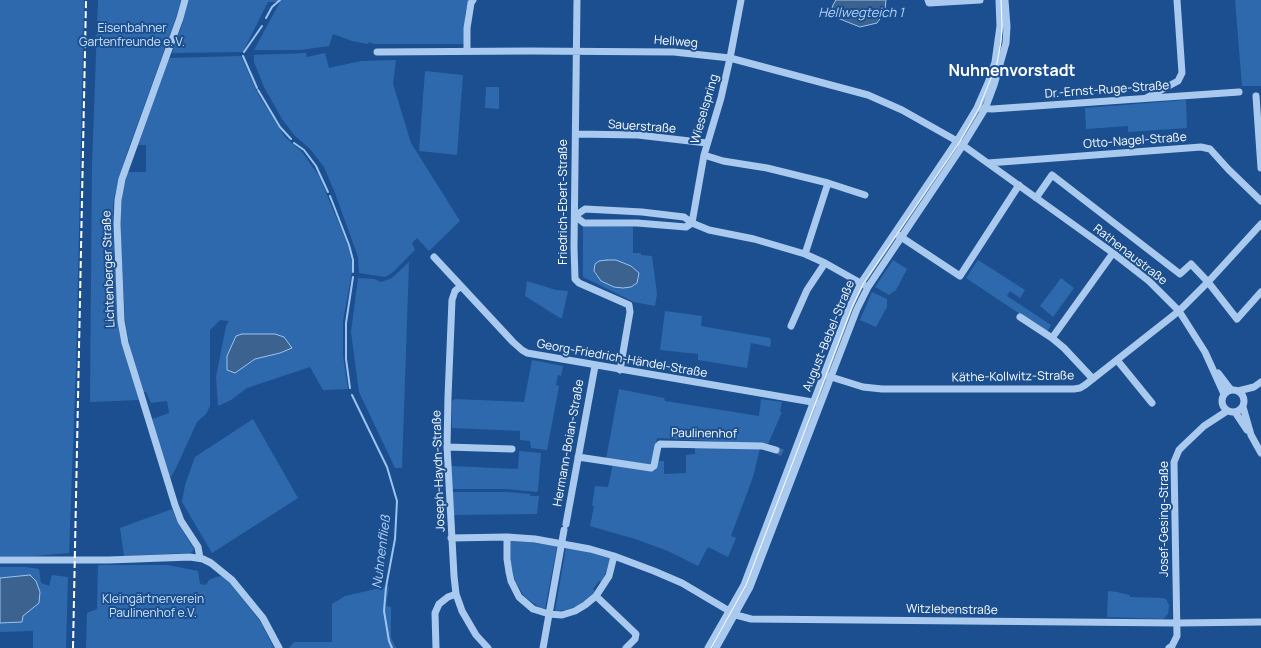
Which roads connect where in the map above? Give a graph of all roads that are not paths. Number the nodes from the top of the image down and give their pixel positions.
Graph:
1 (185, 0) edge
2 (473, 0) edge
3 (577, 0) edge
4 (741, 0) edge
5 (980, 0) edge
6 (999, 0) edge
7 (1005, 0) edge
8 (1177, 0) edge
9 (929, 2) edge
10 (467, 51) junction
11 (576, 51) junction
12 (377, 52) dead end
13 (730, 58) junction
14 (1239, 92) dead end
15 (1256, 96) dead end
16 (1144, 99) junction
17 (977, 108) junction
18 (985, 108) junction
19 (576, 134) junction
20 (960, 143) junction
21 (707, 144) junction
22 (704, 155) junction
23 (988, 163) junction
24 (1261, 168) edge
25 (828, 183) junction
26 (1019, 185) junction
27 (864, 195) dead end
28 (1036, 198) junction
29 (1261, 201) edge
30 (575, 216) junction
31 (692, 223) junction
32 (1261, 224) edge
33 (895, 233) junction
34 (902, 237) junction
35 (1112, 253) junction
36 (805, 254) junction
37 (434, 257) dead end
38 (825, 262) junction
39 (1208, 282) junction
40 (861, 283) junction
41 (461, 286) junction
42 (868, 287) junction
43 (1261, 292) edge
44 (1178, 311) junction
45 (1020, 317) dead end
46 (791, 326) dead end
47 (1052, 338) junction
48 (1117, 360) junction
49 (595, 366) junction
50 (620, 370) junction
51 (824, 375) junction
52 (832, 377) junction
53 (1093, 379) junction
54 (1261, 382) edge
55 (1254, 387) junction
56 (1231, 392) junction
57 (1222, 402) junction
58 (818, 403) junction
59 (1152, 403) dead end
60 (1244, 403) junction
61 (1227, 411) junction
62 (1235, 412) junction
63 (1204, 426) junction
64 (1251, 435) junction
65 (447, 446) junction
66 (512, 449) dead end
67 (776, 450) tunnel mouth
68 (1261, 453) edge
69 (785, 454) tunnel mouth
70 (578, 457) junction
71 (796, 458) junction
72 (507, 537) junction
73 (451, 538) junction
74 (562, 543) junction
75 (614, 556) junction
76 (200, 558) junction
77 (0, 560) edge
78 (456, 594) junction
79 (596, 596) junction
80 (733, 613) junction
81 (549, 614) junction
82 (1261, 622) edge
83 (1177, 623) junction
84 (279, 648) edge
85 (436, 648) edge
86 (488, 648) edge
87 (543, 648) edge
88 (626, 648) edge
89 (708, 648) edge
90 (716, 648) edge
91 (1169, 648) edge

1 - 76 street, Lichtenberger Straße
2 - 10 street
3 - 11 street, Friedrich-Ebert-Straße
4 - 13 street, Wieselspring
5 - 9 street
6 - 17 street, August-Bebel-Straße
7 - 18 street, August-Bebel-Straße
8 - 16 street
10 - 11 street, Hellweg
10 - 12 street, Hellweg
11 - 13 street, Hellweg
11 - 19 street, Friedrich-Ebert-Straße
13 - 20 street, Hellweg
13 - 21 street, Wieselspring
14 - 16 street, Dr.-Ernst-Ruge-Straße
15 - 24 street
16 - 18 street, Dr.-Ernst-Ruge-Straße
17 - 18 street, Dr.-Ernst-Ruge-Straße
17 - 20 street, August-Bebel-Straße
18 - 20 street, August-Bebel-Straße
19 - 21 street, Sauerstraße
19 - 30 street, Friedrich-Ebert-Straße
20 - 23 street, Rathenaustraße
20 - 33 street, August-Bebel-Straße
20 - 34 street, August-Bebel-Straße
21 - 22 street, Wieselspring
22 - 25 street
22 - 31 street, Wieselspring
23 - 26 street, Rathenaustraße
23 - 29 street, Otto-Nagel-Straße
25 - 27 street
25 - 36 street
26 - 28 street, Rathenaustraße
26 - 34 street
28 - 35 street, Rathenaustraße
28 - 39 street, Rathenaustraße
30 - 31 street
30 - 31 street
30 - 50 street, Friedrich-Ebert-Straße
31 - 36 street
32 - 39 street, Käthe-Kollwitz-Straße
33 - 34 street
33 - 40 street, August-Bebel-Straße
34 - 42 street, August-Bebel-Straße
35 - 44 street, Rathenaustraße
35 - 47 street
36 - 38 street
37 - 41 street, Georg-Friedrich-Händel-Straße
38 - 40 street
38 - 46 street
39 - 43 street
39 - 44 street, Käthe-Kollwitz-Straße
40 - 42 street
40 - 51 street, August-Bebel-Straße
41 - 49 street, Georg-Friedrich-Händel-Straße
41 - 65 street, Joseph-Haydn-Straße
42 - 52 street, August-Bebel-Straße
44 - 48 street, Käthe-Kollwitz-Straße
44 - 56 street, Rathenaustraße
45 - 47 street
47 - 53 street
48 - 53 street, Käthe-Kollwitz-Straße
48 - 59 street
49 - 50 street, Georg-Friedrich-Händel-Straße
49 - 70 street, Hermann-Boian-Straße
50 - 58 street, Georg-Friedrich-Händel-Straße
51 - 52 street, Käthe-Kollwitz-Straße
51 - 58 street, August-Bebel-Straße
52 - 53 street, Käthe-Kollwitz-Straße
52 - 58 street, August-Bebel-Straße
54 - 55 street
55 - 56 street
55 - 60 street
56 - 57 street
56 - 60 street
57 - 61 street
57 - 63 street, Josef-Gesing-Straße
58 - 71 street, August-Bebel-Straße
60 - 62 street
60 - 64 street
61 - 62 street
61 - 63 street, Josef-Gesing-Straße
62 - 64 street
63 - 83 street, Josef-Gesing-Straße
64 - 68 street
65 - 66 street
65 - 73 street, Joseph-Haydn-Straße
67 - 70 street, Paulinenhof
69 - 71 street
70 - 74 street, Hermann-Boian-Straße
71 - 80 street, August-Bebel-Straße
72 - 73 street, Witzlebenstraße
72 - 74 street, Witzlebenstraße
72 - 81 street
73 - 78 street, Joseph-Haydn-Straße
74 - 75 street, Witzlebenstraße
74 - 81 street, Hermann-Boian-Straße
75 - 79 street
75 - 80 street, Witzlebenstraße
76 - 77 street
76 - 84 street
78 - 85 street
78 - 86 street, Joseph-Haydn-Straße
79 - 81 street
79 - 88 street
80 - 83 street, Witzlebenstraße
80 - 89 street, August-Bebel-Straße
80 - 90 street, August-Bebel-Straße
81 - 87 street, Hermann-Boian-Straße
82 - 83 street, Witzlebenstraße
83 - 91 street, Josef-Gesing-Straße

